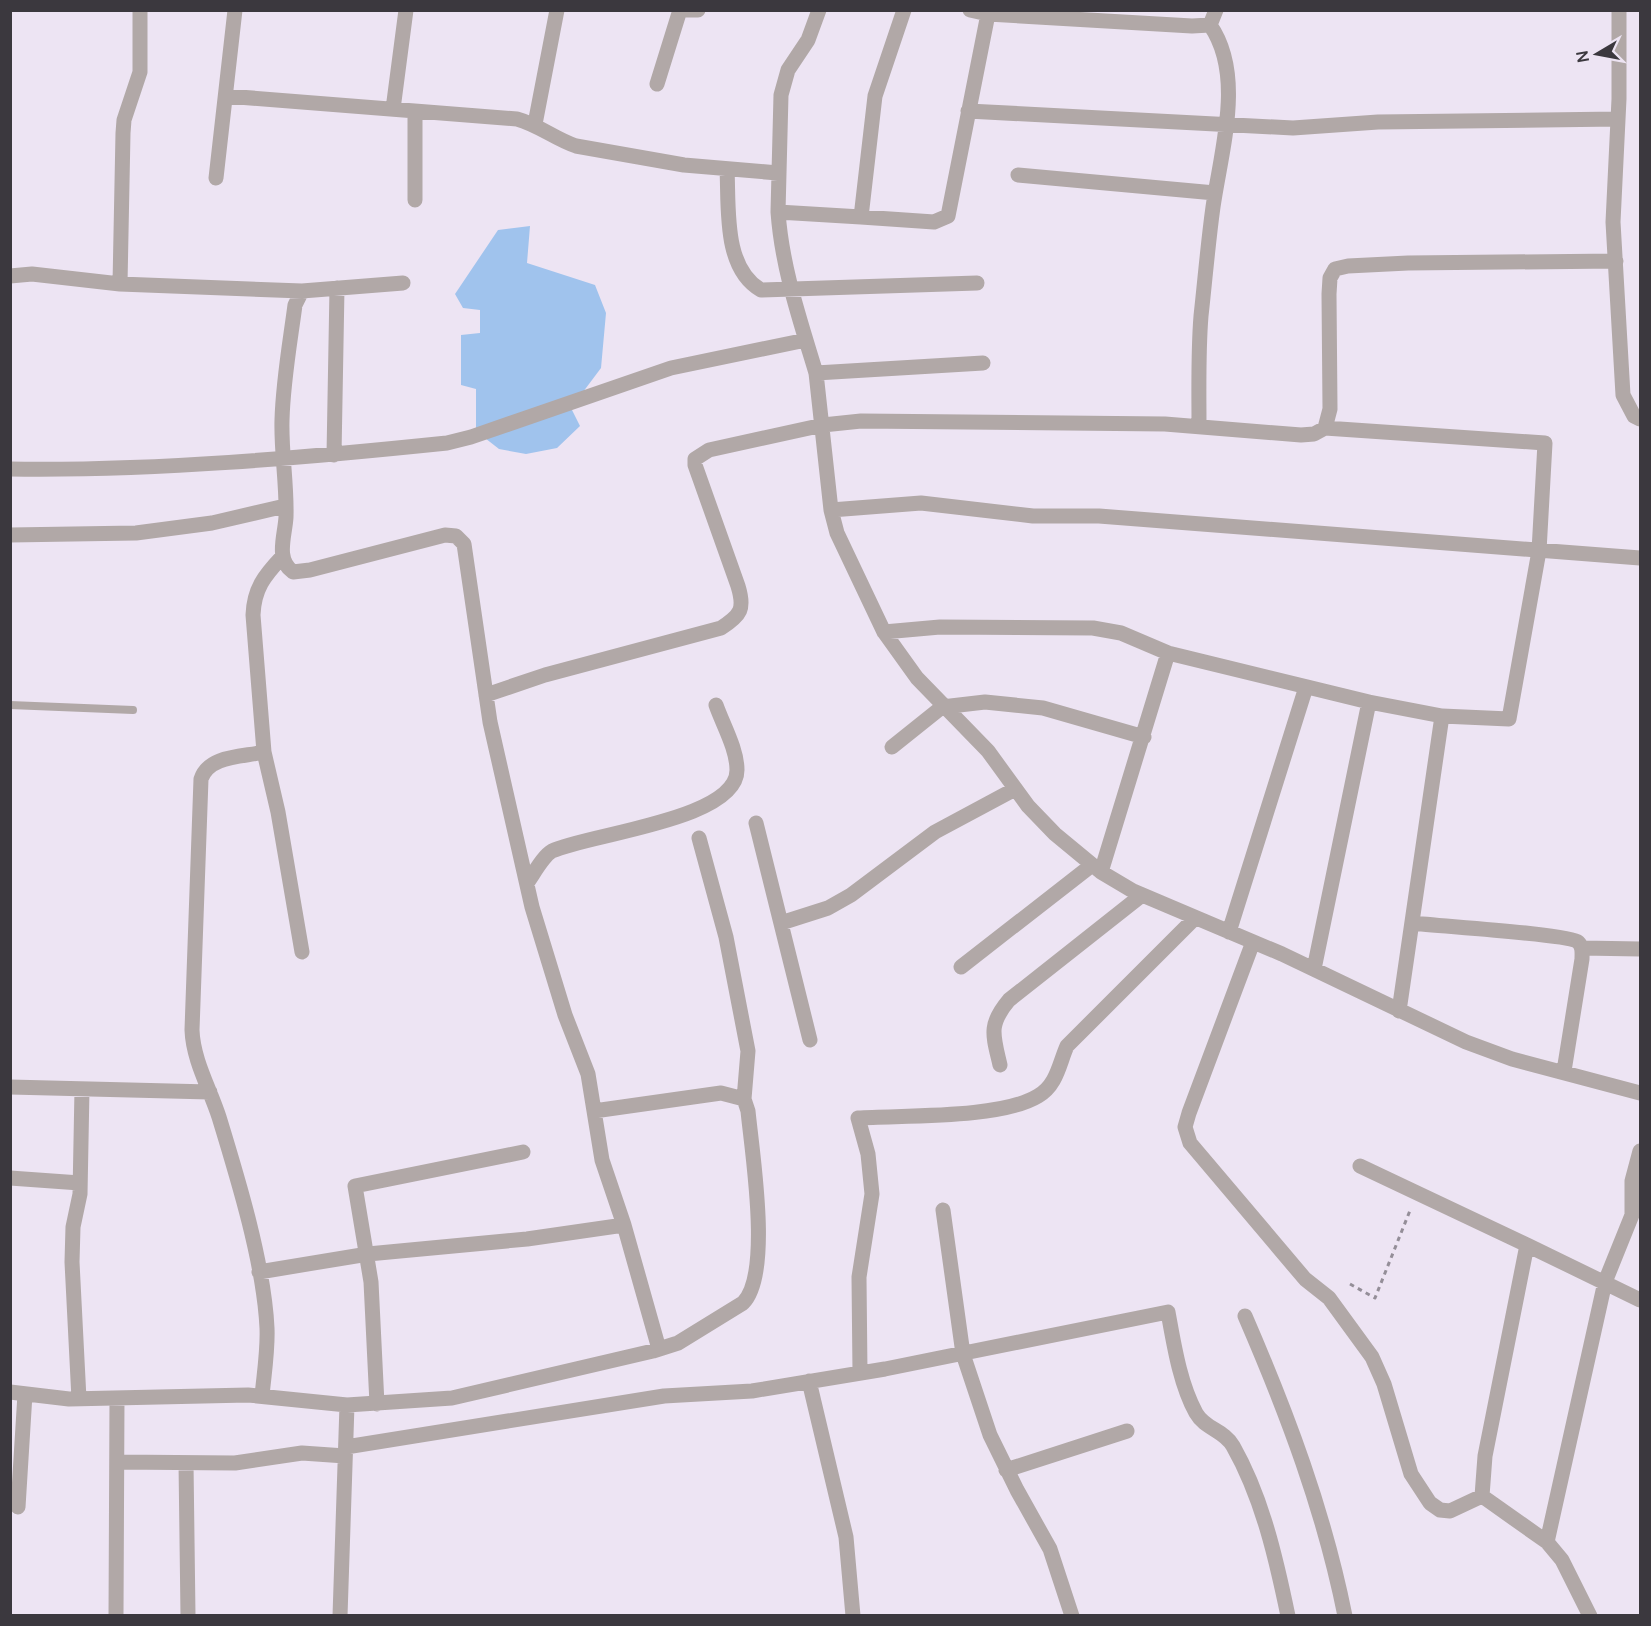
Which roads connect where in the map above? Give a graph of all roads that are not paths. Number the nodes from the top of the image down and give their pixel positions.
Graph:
1 (140, 10) edge
2 (235, 10) edge
3 (406, 10) edge
4 (557, 10) edge
5 (682, 10) edge
6 (698, 10) edge
7 (819, 10) edge
8 (904, 10) edge
9 (970, 10) edge
10 (1619, 10) edge
11 (988, 14) junction
12 (1121, 17) edge
13 (1213, 18) edge
14 (657, 84) dead end
15 (226, 96) junction
16 (393, 109) junction
17 (416, 111) junction
18 (968, 111) junction
19 (1618, 119) junction
20 (1226, 123) junction
21 (535, 124) junction
22 (727, 169) junction
23 (778, 173) junction
24 (1018, 175) dead end
25 (216, 178) dead end
26 (1215, 193) junction
27 (415, 200) dead end
28 (778, 212) junction
29 (861, 217) junction
30 (1616, 261) junction
31 (10, 276) edge
32 (977, 283) dead end
33 (120, 284) junction
34 (403, 284) dead end
35 (337, 288) junction
36 (302, 291) junction
37 (792, 291) junction
38 (806, 340) junction
39 (983, 363) dead end
40 (816, 374) junction
41 (1641, 419) edge
42 (823, 426) junction
43 (1199, 426) junction
44 (1325, 428) junction
45 (334, 455) junction
46 (282, 460) junction
47 (10, 469) edge
48 (285, 506) junction
49 (831, 510) junction
50 (10, 535) edge
51 (1539, 551) junction
52 (282, 557) junction
53 (1641, 558) edge
54 (884, 632) junction
55 (1168, 653) junction
56 (1306, 687) junction
57 (486, 695) junction
58 (1369, 702) junction
59 (10, 705) edge
60 (716, 705) dead end
61 (942, 707) junction
62 (133, 710) dead end
63 (1442, 716) junction
64 (1144, 737) junction
65 (892, 747) dead end
66 (264, 752) junction
67 (1015, 789) junction
68 (756, 823) dead end
69 (699, 838) dead end
70 (1097, 869) junction
71 (527, 883) junction
72 (1142, 895) junction
73 (1195, 918) junction
74 (781, 923) junction
75 (1413, 923) junction
76 (1229, 932) junction
77 (1253, 942) junction
78 (1582, 948) junction
79 (1641, 949) edge
80 (302, 952) dead end
81 (961, 967) dead end
82 (1314, 969) junction
83 (1399, 1011) junction
84 (810, 1040) dead end
85 (1000, 1065) dead end
86 (1564, 1071) junction
87 (10, 1086) edge
88 (82, 1089) junction
89 (210, 1092) junction
90 (1641, 1093) edge
91 (744, 1098) junction
92 (594, 1111) junction
93 (1641, 1151) edge
94 (523, 1152) dead end
95 (1360, 1166) dead end
96 (10, 1178) edge
97 (80, 1183) junction
98 (1636, 1191) edge
99 (943, 1210) dead end
100 (624, 1225) junction
101 (1527, 1245) junction
102 (368, 1254) junction
103 (259, 1272) junction
104 (1605, 1282) junction
105 (1641, 1300) edge
106 (1245, 1316) dead end
107 (659, 1349) junction
108 (963, 1354) junction
109 (860, 1373) junction
110 (809, 1381) junction
111 (18, 1393) edge
112 (262, 1396) junction
113 (117, 1398) junction
114 (79, 1399) junction
115 (377, 1404) junction
116 (347, 1405) junction
117 (1127, 1431) dead end
118 (345, 1451) junction
119 (117, 1462) junction
120 (186, 1462) junction
121 (1006, 1470) junction
122 (1482, 1496) junction
123 (18, 1507) dead end
124 (1547, 1542) junction
125 (188, 1615) edge
126 (116, 1616) edge
127 (340, 1616) edge
128 (853, 1616) edge
129 (1072, 1616) edge
130 (1287, 1616) edge
131 (1345, 1616) edge
132 (1590, 1616) edge

1 - 33 street
2 - 15 street
3 - 16 street
4 - 21 street
5 - 6 street
5 - 14 street
7 - 23 street
8 - 29 street
9 - 11 street
10 - 19 street
11 - 12 street
11 - 18 street
12 - 13 street
13 - 20 street
15 - 16 street
15 - 25 street
16 - 17 street
17 - 21 street
17 - 27 street
18 - 20 street
18 - 29 street
19 - 20 street
19 - 30 street
20 - 26 street
21 - 22 street
22 - 23 street
22 - 37 street
23 - 28 street
24 - 26 street
26 - 43 street
28 - 29 street
28 - 37 street
30 - 41 street
30 - 44 street
31 - 33 street
32 - 37 street
33 - 36 street
34 - 35 street
35 - 36 street
35 - 45 street
36 - 46 street
37 - 38 street
38 - 40 street
38 - 45 street
39 - 40 street
40 - 42 street
42 - 43 street
42 - 49 street
42 - 57 street
43 - 44 street
44 - 51 street
45 - 46 street
46 - 47 street
46 - 48 street
48 - 50 street
48 - 52 street
49 - 51 street
49 - 54 street
51 - 53 street
51 - 63 street
52 - 57 street
52 - 66 street
54 - 55 street
54 - 61 street
55 - 56 street
55 - 64 street
56 - 58 street
56 - 76 street
57 - 71 street
58 - 63 street
58 - 82 street
59 - 62 lane
60 - 71 street
61 - 64 street
61 - 65 street
61 - 67 street
63 - 75 street
64 - 70 street
66 - 80 street
66 - 89 street
67 - 70 street
67 - 74 street
68 - 74 street
69 - 91 street
70 - 72 street
70 - 81 street
71 - 92 street
72 - 73 street
72 - 85 street
73 - 76 street
73 - 109 street
74 - 84 street
75 - 78 street
75 - 83 street
76 - 77 street
77 - 82 street
77 - 122 street
78 - 79 street
78 - 86 street
82 - 83 street
83 - 86 street
86 - 90 street
87 - 88 street
88 - 89 street
88 - 97 street
89 - 103 street
91 - 92 street
91 - 107 street
92 - 100 street
93 - 98 street
94 - 102 street
95 - 101 street
96 - 97 street
97 - 114 street
98 - 104 street
99 - 108 street
100 - 102 street
100 - 107 street
101 - 104 street
101 - 122 street
102 - 103 street
102 - 115 street
103 - 112 street
104 - 105 street
104 - 124 street
106 - 131 street
107 - 115 street
108 - 109 street
108 - 121 street
108 - 130 street
109 - 110 street
110 - 118 street
110 - 128 street
111 - 114 street
111 - 123 street
112 - 113 street
112 - 116 street
113 - 114 street
113 - 119 street
115 - 116 street
116 - 118 street
117 - 121 street
118 - 120 street
118 - 127 street
119 - 120 street
119 - 126 street
120 - 125 street
121 - 129 street
122 - 124 street
124 - 132 street

